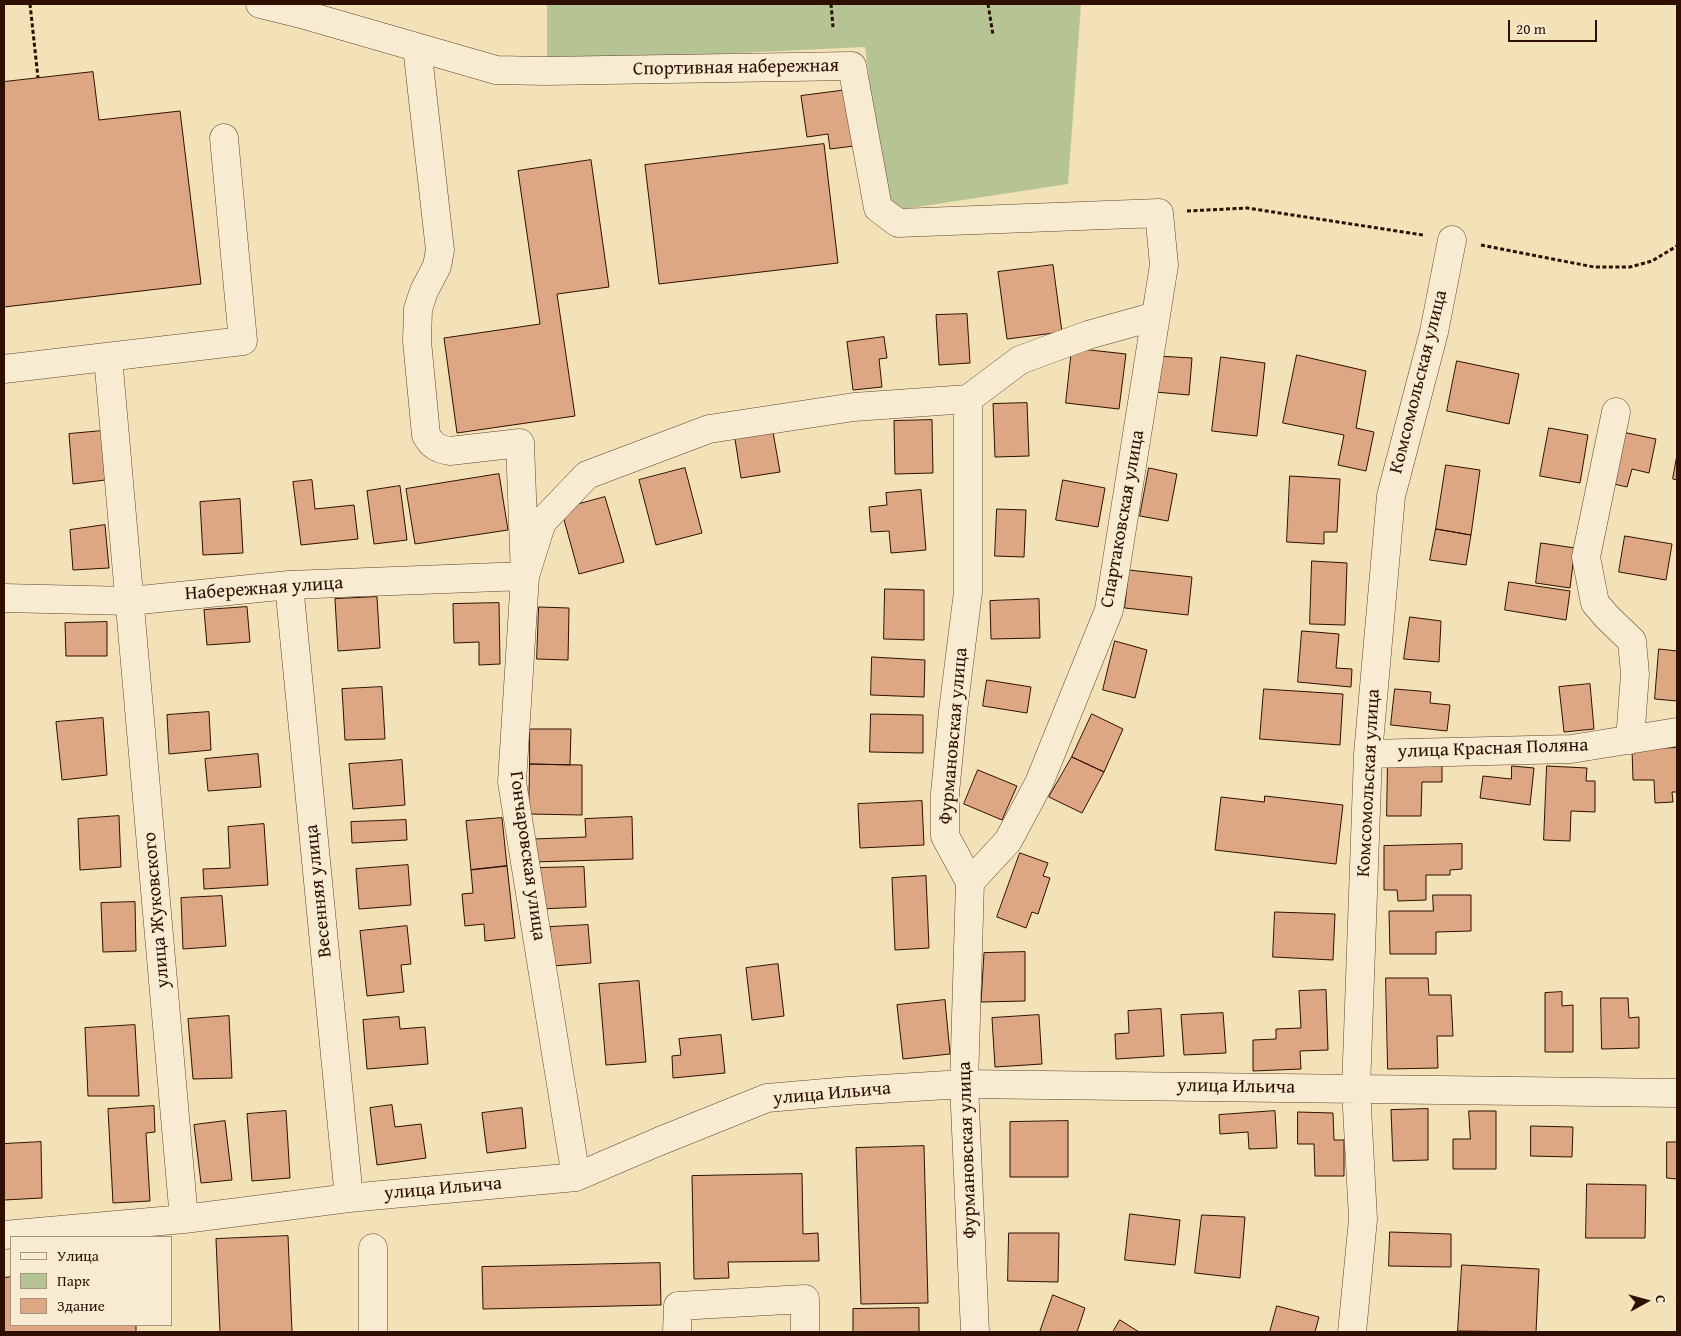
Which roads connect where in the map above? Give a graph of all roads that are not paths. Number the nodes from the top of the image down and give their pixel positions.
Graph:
1 (260, 4) edge
2 (417, 47) junction
3 (224, 138) dead end
4 (1158, 213) joint
5 (1452, 240) road end
6 (1156, 316) junction
7 (108, 357) junction
8 (4, 370) edge
9 (968, 399) junction
10 (1616, 412) dead end
11 (525, 576) junction
12 (289, 585) junction
13 (4, 598) edge
14 (130, 601) junction
15 (1677, 732) edge
16 (1630, 740) junction
17 (1368, 754) junction
18 (970, 882) junction
19 (964, 1084) junction
20 (1356, 1089) junction
21 (1677, 1093) edge
22 (576, 1177) junction
23 (349, 1198) junction
24 (184, 1219) junction
25 (4, 1235) edge
26 (373, 1248) dead end
27 (373, 1332) edge
28 (677, 1332) edge
29 (805, 1332) edge
30 (975, 1332) edge
31 (1352, 1332) edge

1 - 2 street, Спортивная набережная
2 - 4 street, Спортивная набережная
2 - 11 street, Гончаровская улица
3 - 7 street
4 - 6 street, Спартаковская улица
5 - 17 street, Комсомольская улица
6 - 9 street
6 - 18 street, Спартаковская улица
7 - 8 street
7 - 14 street, улица Жуковского
9 - 11 street
9 - 18 street, Фурмановская улица
10 - 16 street
11 - 12 street, Набережная улица
11 - 22 street, Гончаровская улица
12 - 14 street, Набережная улица
12 - 23 street, Весенняя улица
13 - 14 street, Набережная улица
14 - 24 street, улица Жуковского
15 - 16 street, улица Красная Поляна
16 - 17 street, улица Красная Поляна
17 - 20 street, Комсомольская улица
18 - 19 street, Фурмановская улица
19 - 20 street, улица Ильича
19 - 22 street, улица Ильича
19 - 30 street, Фурмановская улица
20 - 21 street, улица Ильича
20 - 31 street, Комсомольская улица
22 - 23 street, улица Ильича
23 - 24 street, улица Ильича
24 - 25 street, улица Ильича
26 - 27 street
28 - 29 street

